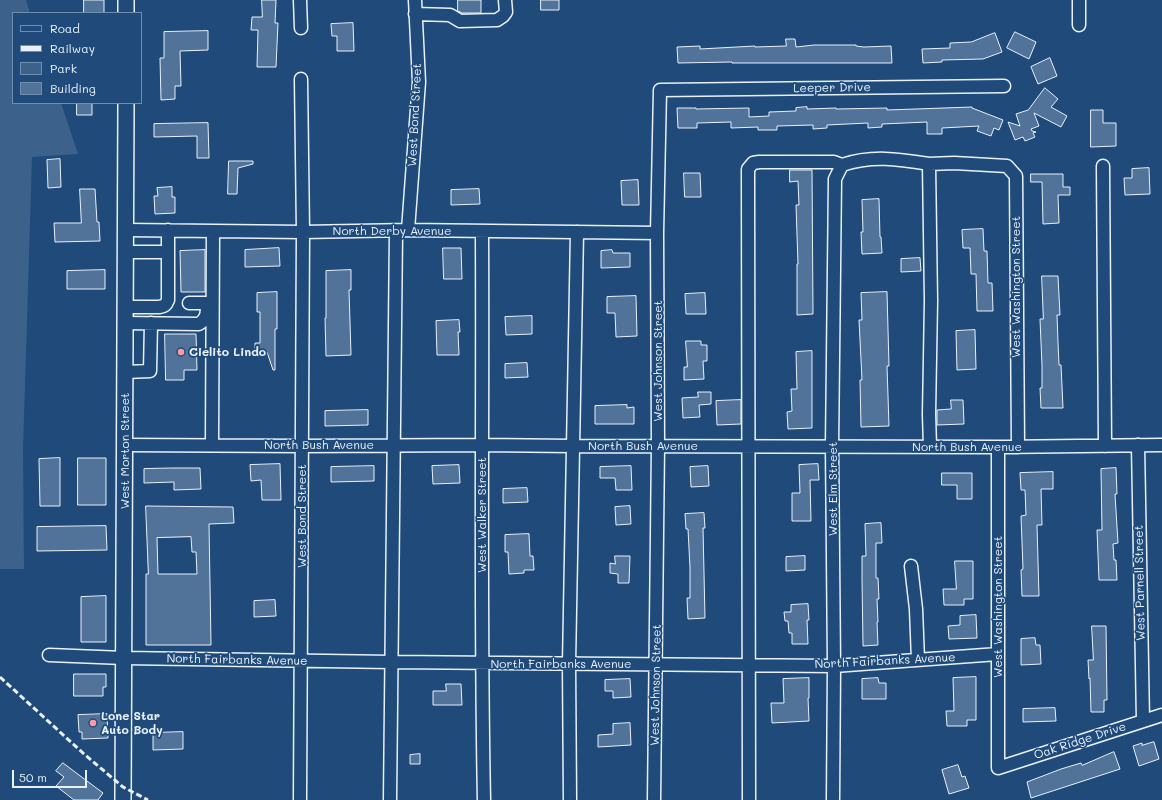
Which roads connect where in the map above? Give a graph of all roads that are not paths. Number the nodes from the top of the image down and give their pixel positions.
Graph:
1 (126, 0) edge
2 (300, 0) edge
3 (415, 0) edge
4 (505, 0) edge
5 (1079, 0) edge
6 (126, 12) edge
7 (415, 14) junction
8 (1079, 25) dead end
9 (301, 28) dead end
10 (301, 79) dead end
11 (1004, 86) dead end
12 (660, 90) joint
13 (126, 104) edge
14 (929, 164) junction
15 (842, 165) junction
16 (1103, 166) dead end
17 (126, 230) junction
18 (168, 230) junction
19 (402, 230) junction
20 (213, 231) junction
21 (482, 231) junction
22 (304, 232) junction
23 (577, 232) junction
24 (657, 233) junction
25 (126, 252) junction
26 (168, 252) junction
27 (189, 303) dead end
28 (210, 304) junction
29 (125, 307) junction
30 (125, 323) junction
31 (151, 324) junction
32 (125, 372) junction
33 (1162, 444) edge
34 (125, 445) junction
35 (212, 445) junction
36 (392, 445) junction
37 (483, 445) junction
38 (1138, 445) junction
39 (302, 446) junction
40 (572, 446) junction
41 (658, 446) junction
42 (748, 446) junction
43 (1105, 446) junction
44 (832, 447) junction
45 (930, 447) junction
46 (998, 447) junction
47 (1018, 447) junction
48 (911, 566) dead end
49 (998, 654) junction
50 (49, 655) dead end
51 (124, 658) junction
52 (918, 660) junction
53 (301, 661) junction
54 (392, 662) junction
55 (481, 663) junction
56 (569, 664) junction
57 (656, 665) junction
58 (749, 665) junction
59 (834, 666) junction
60 (1162, 715) edge
61 (1143, 721) junction
62 (998, 768) joint
63 (123, 800) edge
64 (300, 800) edge
65 (390, 800) edge
66 (484, 800) edge
67 (570, 800) edge
68 (654, 800) edge
69 (749, 800) edge
70 (833, 800) edge

1 - 6 main road
2 - 9 street
3 - 7 street, West Bond Street
4 - 7 street
5 - 8 street
7 - 19 street, West Bond Street
10 - 22 street, West Bond Street
11 - 12 street, Leeper Drive
12 - 24 street, West Johnson Street
13 - 17 main road, West Morton Street
14 - 15 street
14 - 45 street
14 - 47 street, West Washington Street
15 - 42 street
15 - 44 street, West Elm Street
16 - 43 street
17 - 18 street, North Derby Avenue
17 - 25 main road, West Morton Street
18 - 20 street, North Derby Avenue
18 - 26 street
19 - 21 street, North Derby Avenue
19 - 22 street, North Derby Avenue
19 - 36 street, West Bond Street
20 - 22 street, North Derby Avenue
20 - 28 street
21 - 23 street, North Derby Avenue
21 - 37 street, West Walker Street
22 - 39 street, West Bond Street
23 - 24 street, North Derby Avenue
23 - 40 street
24 - 41 street, West Johnson Street
25 - 26 street
25 - 29 main road, West Morton Street
26 - 29 street
27 - 28 street
28 - 31 street
28 - 35 street
29 - 30 main road, West Morton Street
30 - 31 street
30 - 32 main road, West Morton Street
31 - 32 street
32 - 34 main road, West Morton Street
33 - 38 street, North Bush Avenue
34 - 35 street, North Bush Avenue
34 - 51 main road, West Morton Street
35 - 39 street, North Bush Avenue
36 - 37 street, North Bush Avenue
36 - 39 street, North Bush Avenue
36 - 54 street, West Bond Street
37 - 40 street, North Bush Avenue
37 - 55 street, West Walker Street
38 - 43 street, North Bush Avenue
38 - 61 street, West Parnell Street
39 - 53 street, West Bond Street
40 - 41 street, North Bush Avenue
40 - 56 street
41 - 42 street, North Bush Avenue
41 - 57 street, West Johnson Street
42 - 44 street, North Bush Avenue
42 - 58 street
43 - 47 street, North Bush Avenue
44 - 45 street, North Bush Avenue
44 - 59 street, West Elm Street
45 - 46 street, North Bush Avenue
46 - 47 street, North Bush Avenue
46 - 49 street, West Washington Street
48 - 52 street
49 - 52 street, North Fairbanks Avenue
49 - 62 street, West Washington Street
50 - 51 street, North Fairbanks Avenue
51 - 53 street, North Fairbanks Avenue
51 - 63 main road, West Morton Street
52 - 59 street, North Fairbanks Avenue
53 - 54 street, North Fairbanks Avenue
53 - 64 street, West Bond Street
54 - 55 street, North Fairbanks Avenue
54 - 65 street, West Bond Street
55 - 56 street, North Fairbanks Avenue
55 - 66 street, West Walker Street
56 - 57 street, North Fairbanks Avenue
56 - 67 street
57 - 58 street, North Fairbanks Avenue
57 - 68 street, West Johnson Street
58 - 59 street, North Fairbanks Avenue
58 - 69 street
59 - 70 street, West Elm Street
60 - 61 street, Oak Ridge Drive
61 - 62 street, Oak Ridge Drive

